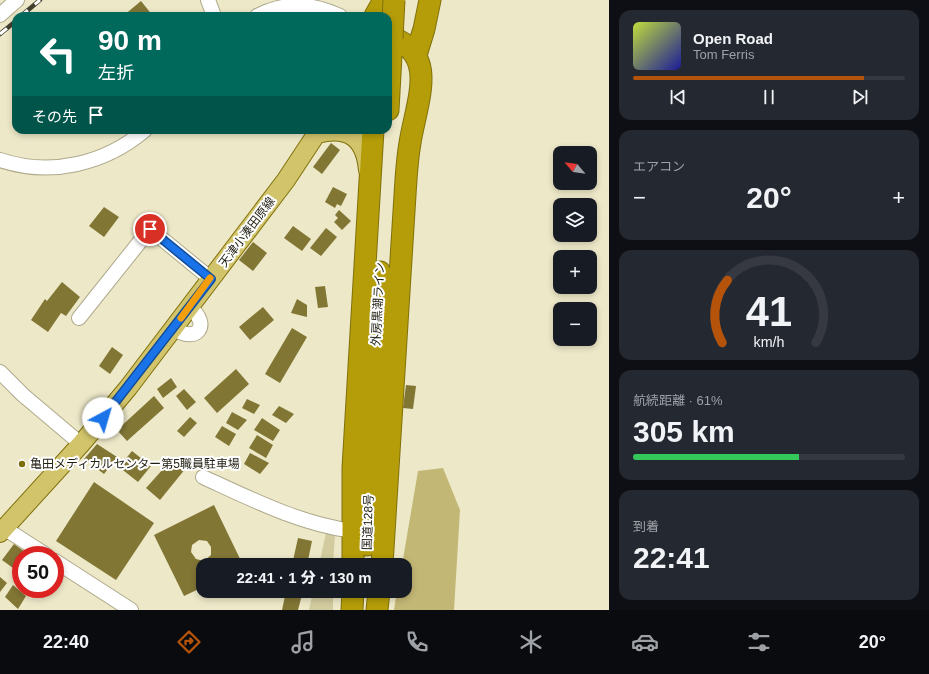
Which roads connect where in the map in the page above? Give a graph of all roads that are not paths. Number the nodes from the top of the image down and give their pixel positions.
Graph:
1 (17, 0) edge
2 (208, 0) edge
3 (384, 0) edge
4 (394, 0) edge
5 (430, 0) edge
6 (212, 12) edge
7 (268, 12) edge
8 (330, 12) edge
9 (377, 12) edge
10 (0, 15) edge
11 (392, 18) edge
12 (392, 38) edge
13 (416, 55) junction
14 (139, 134) edge
15 (316, 134) edge
16 (348, 134) edge
17 (373, 134) edge
18 (387, 134) edge
19 (0, 160) edge
20 (370, 189) junction
21 (211, 279) junction
22 (78, 318) dead end
23 (0, 372) edge
24 (81, 444) junction
25 (203, 477) dead end
26 (369, 478) joint
27 (2, 530) edge
28 (353, 531) junction
29 (30, 546) edge
30 (353, 558) edge
31 (366, 558) edge
32 (382, 558) edge
33 (64, 567) edge
34 (352, 598) edge
35 (366, 598) edge
36 (379, 598) edge
37 (131, 610) edge
38 (352, 610) edge
39 (365, 610) edge
40 (377, 610) edge

1 - 10 street
2 - 6 street
3 - 9 highway
4 - 11 highway, bridge
5 - 13 highway
7 - 8 street
12 - 13 highway
13 - 32 highway
14 - 19 street
15 - 21 main road, 天津小湊田原線
16 - 20 main road
17 - 20 highway
18 - 26 highway, 外房黒潮ライン
20 - 28 highway
21 - 22 street
21 - 24 main road, 天津小湊田原線
23 - 24 street
24 - 27 main road, 天津小湊田原線
25 - 28 street
26 - 31 highway, 国道128号
27 - 29 street
28 - 30 highway
33 - 37 street
34 - 38 highway
35 - 39 highway
36 - 40 highway

